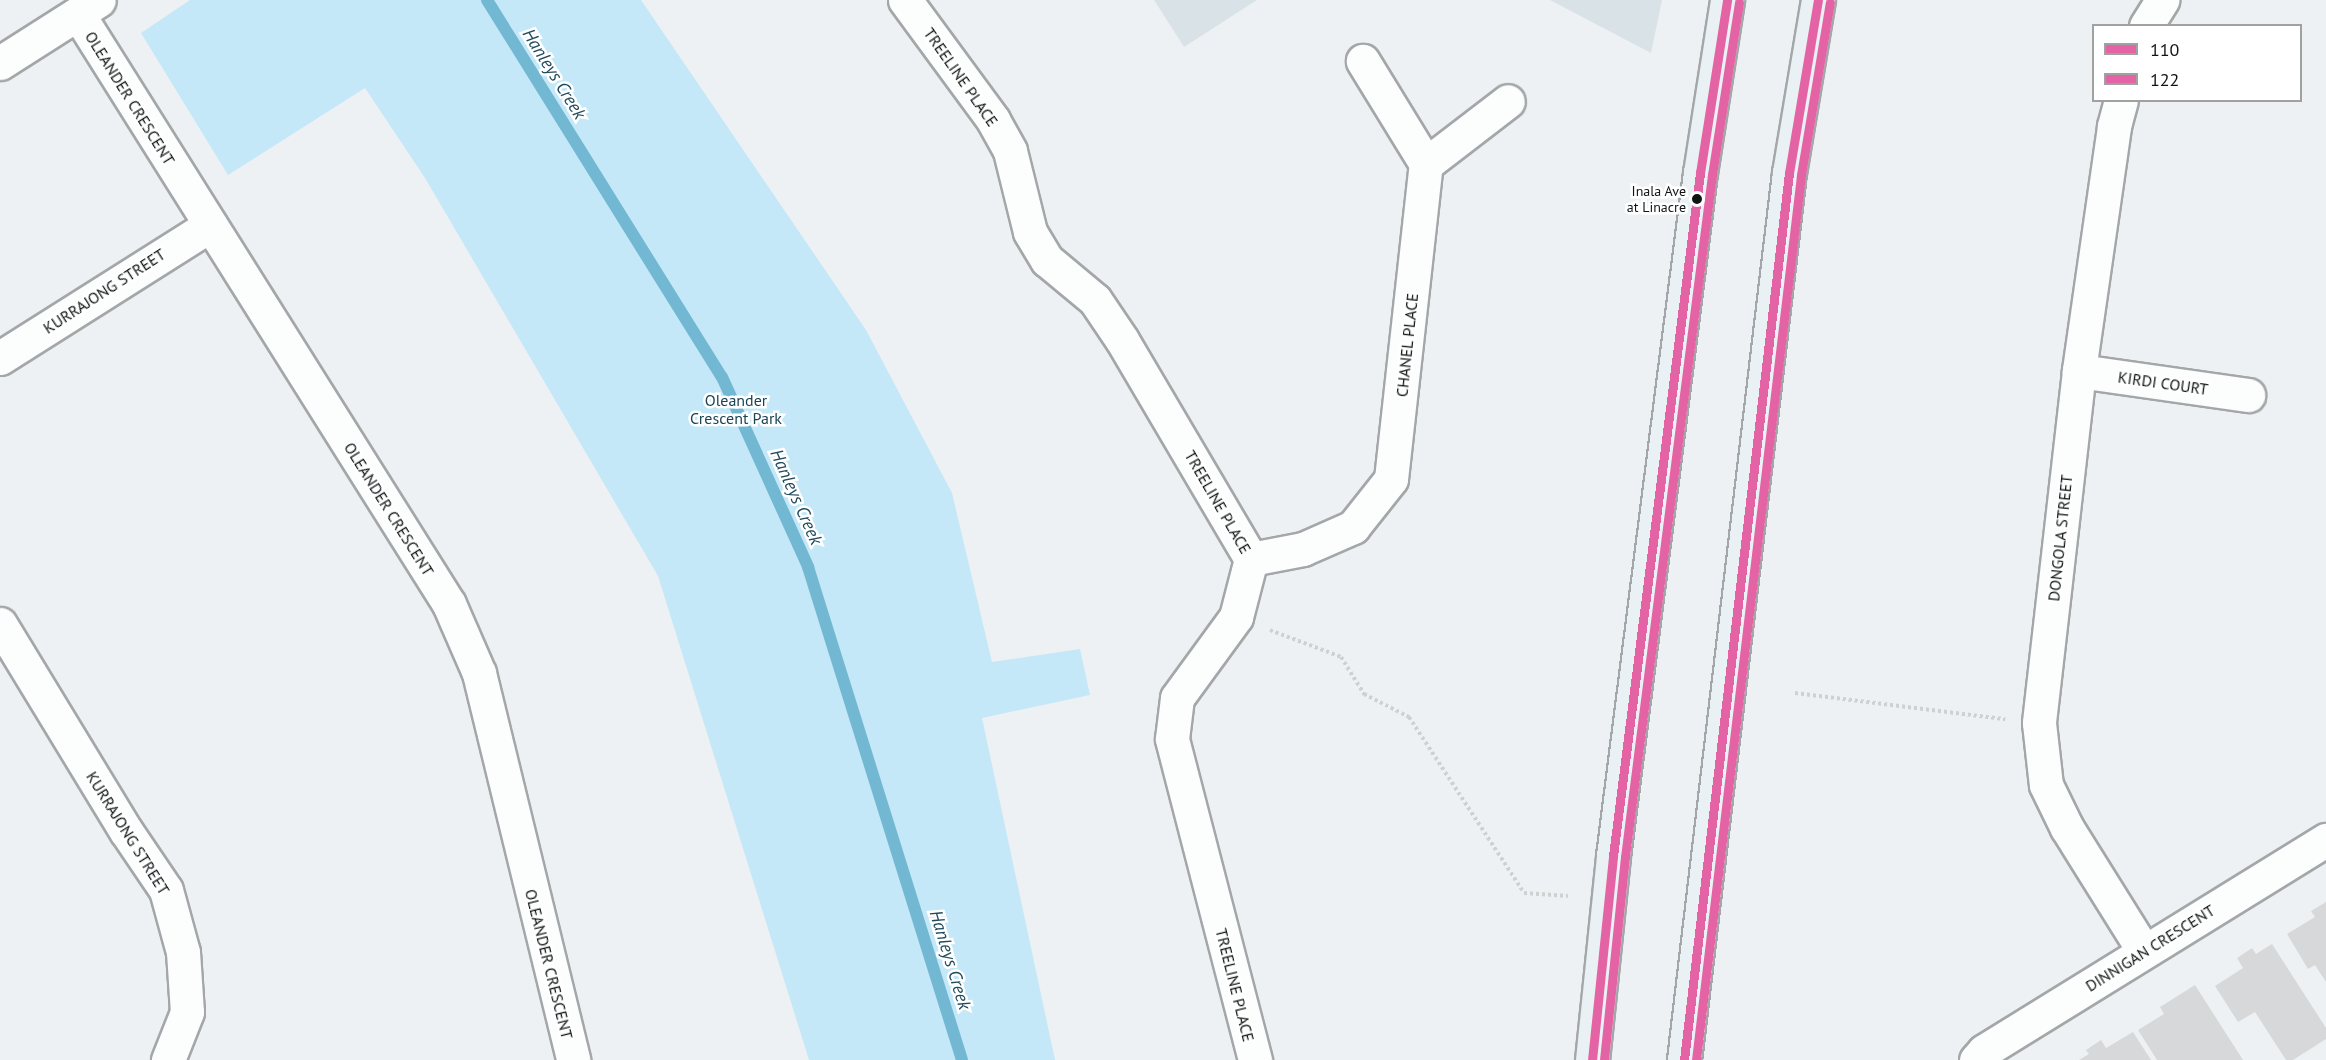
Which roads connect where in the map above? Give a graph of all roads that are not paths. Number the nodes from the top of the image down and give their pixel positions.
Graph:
1 (905, 0) edge
2 (1727, 0) edge
3 (1818, 0) edge
4 (2162, 0) edge
5 (89, 7) edge
6 (2147, 24) edge
7 (1363, 61) dead end
8 (0, 63) edge
9 (1508, 101) dead end
10 (2120, 102) edge
11 (1426, 164) junction
12 (210, 225) junction
13 (0, 358) edge
14 (2079, 371) junction
15 (2248, 395) dead end
16 (1251, 559) junction
17 (0, 624) edge
18 (2326, 840) edge
19 (2144, 951) junction
20 (168, 1060) edge
21 (573, 1060) edge
22 (1255, 1060) edge
23 (1592, 1060) edge
24 (1684, 1060) edge
25 (1976, 1060) edge

1 - 16 street, TREELINE PLACE
2 - 23 main road
3 - 24 main road
4 - 6 street
5 - 8 street
5 - 12 street, OLEANDER CRESCENT
7 - 11 street
9 - 11 street
10 - 14 street, DONGOLA STREET
11 - 16 street, CHANEL PLACE
12 - 13 street, KURRAJONG STREET
12 - 21 street, OLEANDER CRESCENT
14 - 15 street, KIRDI COURT
14 - 19 street, DONGOLA STREET
16 - 22 street, TREELINE PLACE
17 - 20 street, KURRAJONG STREET
18 - 19 street, DINNIGAN CRESCENT
19 - 25 street, DINNIGAN CRESCENT

